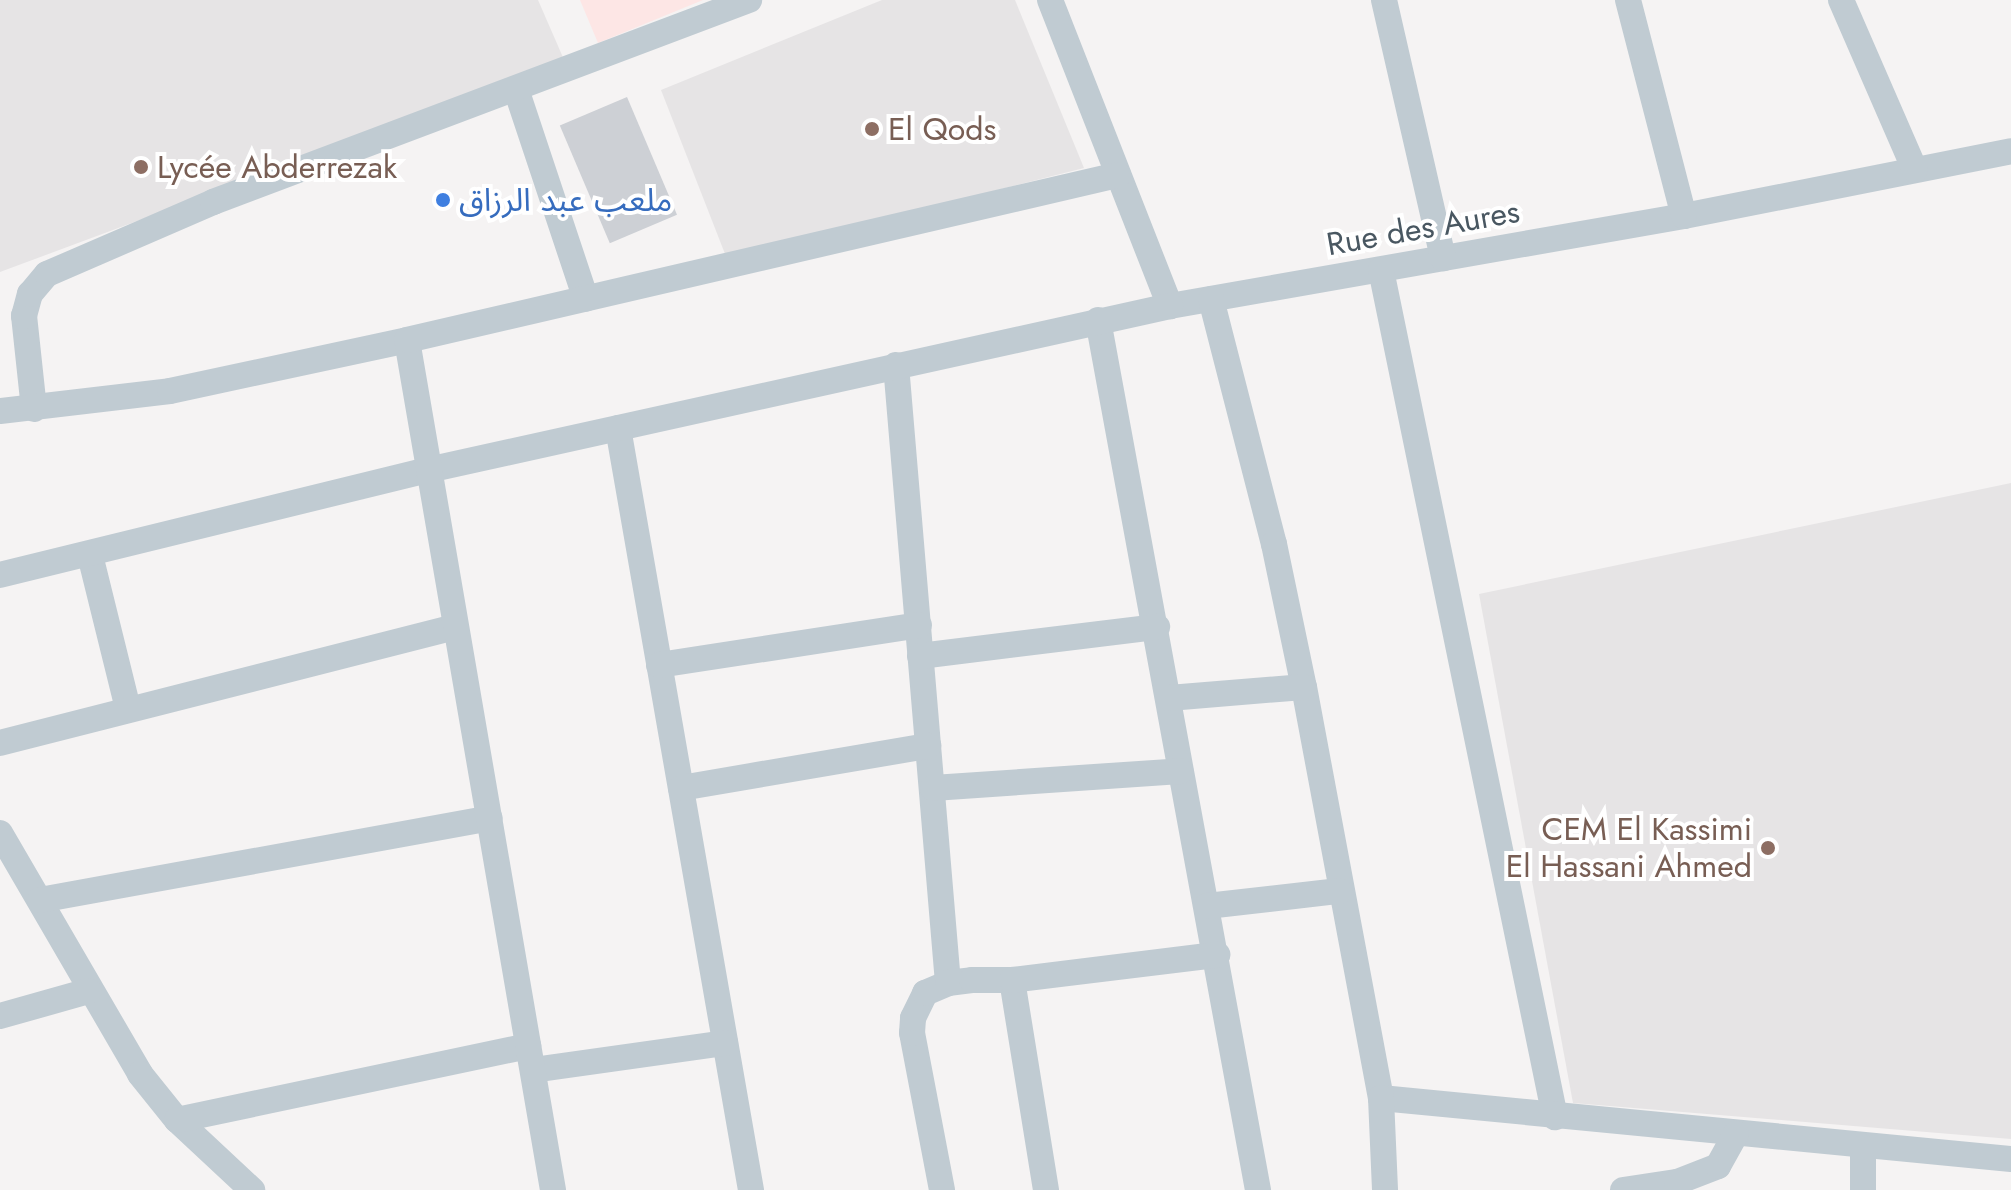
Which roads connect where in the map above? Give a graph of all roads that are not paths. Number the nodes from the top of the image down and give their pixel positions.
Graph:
1 (749, 0) edge
2 (1050, 0) edge
3 (1384, 0) edge
4 (1628, 0) edge
5 (1841, 0) edge
6 (516, 89) junction
7 (2011, 151) edge
8 (1915, 170) junction
9 (1118, 175) junction
10 (1684, 216) junction
11 (1443, 258) junction
12 (1381, 270) junction
13 (586, 299) junction
14 (1211, 299) junction
15 (1170, 306) junction
16 (1098, 320) junction
17 (407, 340) junction
18 (896, 365) junction
19 (34, 409) junction
20 (0, 411) edge
21 (618, 428) junction
22 (428, 470) junction
23 (90, 555) junction
24 (0, 575) edge
25 (919, 625) junction
26 (455, 627) junction
27 (1157, 627) junction
28 (920, 656) junction
29 (659, 665) junction
30 (1304, 687) junction
31 (1169, 698) junction
32 (128, 709) junction
33 (0, 743) edge
34 (928, 746) junction
35 (1180, 771) junction
36 (681, 788) junction
37 (933, 788) junction
38 (490, 818) junction
39 (0, 833) edge
40 (1339, 891) junction
41 (40, 900) junction
42 (1207, 906) junction
43 (1217, 955) junction
44 (1012, 980) junction
45 (948, 983) junction
46 (89, 991) junction
47 (0, 1016) edge
48 (725, 1043) junction
49 (530, 1058) junction
50 (1381, 1098) junction
51 (1555, 1117) junction
52 (177, 1120) junction
53 (1736, 1134) junction
54 (1863, 1147) junction
55 (2011, 1159) edge
56 (1043, 1189) edge
57 (252, 1190) edge
58 (553, 1190) edge
59 (751, 1190) edge
60 (942, 1190) edge
61 (1258, 1190) edge
62 (1385, 1190) edge
63 (1623, 1190) edge
64 (1863, 1190) edge

1 - 6 street
2 - 9 street
3 - 11 street
4 - 10 street
5 - 8 street
6 - 13 street
6 - 19 street
7 - 8 street, Rue des Aures
8 - 10 street, Rue des Aures
9 - 13 street
9 - 15 street
10 - 11 street, Rue des Aures
11 - 12 street, Rue des Aures
12 - 14 street, Rue des Aures
12 - 51 street
13 - 17 street
14 - 15 street, Rue des Aures
14 - 30 street
15 - 16 street, Rue des Aures
16 - 18 street, Rue des Aures
16 - 27 street
17 - 19 street
17 - 22 street
18 - 21 street, Rue des Aures
18 - 25 street
19 - 20 street
21 - 22 street, Rue des Aures
21 - 29 street
22 - 23 street, Rue des Aures
22 - 26 street
23 - 24 street, Rue des Aures
23 - 32 street
25 - 28 street
25 - 29 street
26 - 32 street
26 - 38 street
27 - 28 street
27 - 31 street
28 - 34 street
29 - 36 street
30 - 31 street
30 - 40 street
31 - 35 street
32 - 33 street
34 - 36 street
34 - 37 street
35 - 37 street
35 - 42 street
36 - 48 street
37 - 45 street
38 - 41 street
38 - 49 street
39 - 41 street
40 - 42 street
40 - 50 street
41 - 46 street
42 - 43 street
43 - 44 street
43 - 61 street
44 - 45 street
44 - 56 street
45 - 60 street
46 - 47 street
46 - 52 street
48 - 49 street
48 - 59 street
49 - 52 street
49 - 58 street
50 - 51 street
50 - 62 street
51 - 53 street
52 - 57 street
53 - 54 street
53 - 63 street
54 - 55 street
54 - 64 street

